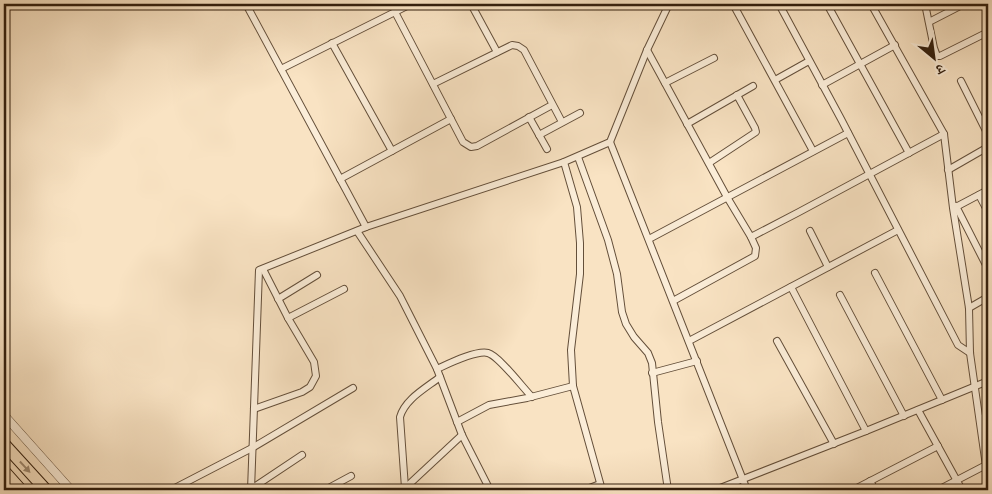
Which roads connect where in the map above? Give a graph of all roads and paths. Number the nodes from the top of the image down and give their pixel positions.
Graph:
1 (246, 4) edge
2 (411, 4) edge
3 (471, 4) edge
4 (669, 4) edge
5 (733, 4) edge
6 (778, 4) edge
7 (827, 4) edge
8 (871, 4) edge
9 (919, 4) edge
10 (964, 4) edge
11 (926, 7) edge
12 (395, 12) junction
13 (929, 22) junction
14 (988, 32) edge
15 (332, 43) junction
16 (895, 45) junction
17 (647, 50) junction
18 (498, 52) junction
19 (714, 58) dead end
20 (809, 61) junction
21 (859, 64) junction
22 (281, 69) junction
23 (774, 80) junction
24 (961, 81) dead end
25 (665, 83) junction
26 (433, 84) junction
27 (822, 85) junction
28 (753, 86) dead end
29 (737, 95) junction
30 (552, 104) junction
31 (580, 113) dead end
32 (529, 117) junction
33 (451, 119) junction
34 (562, 122) junction
35 (687, 124) junction
36 (848, 133) junction
37 (539, 134) junction
38 (944, 134) junction
39 (988, 134) edge
40 (610, 142) junction
41 (988, 147) edge
42 (547, 149) dead end
43 (392, 151) junction
44 (813, 151) junction
45 (909, 153) junction
46 (578, 157) junction
47 (564, 162) junction
48 (708, 163) junction
49 (948, 170) junction
50 (870, 174) junction
51 (340, 179) junction
52 (988, 190) edge
53 (979, 195) junction
54 (727, 197) junction
55 (954, 207) junction
56 (988, 212) edge
57 (366, 227) junction
58 (357, 230) junction
59 (898, 230) junction
60 (810, 231) dead end
61 (751, 236) junction
62 (649, 238) junction
63 (828, 267) junction
64 (263, 269) junction
65 (988, 269) edge
66 (875, 273) dead end
67 (317, 275) dead end
68 (791, 287) junction
69 (344, 289) dead end
70 (840, 295) dead end
71 (988, 297) edge
72 (278, 299) junction
73 (673, 301) junction
74 (969, 308) junction
75 (288, 318) junction
76 (689, 341) junction
77 (777, 341) dead end
78 (970, 353) junction
79 (697, 361) junction
80 (436, 369) junction
81 (652, 374) junction
82 (440, 377) junction
83 (988, 381) edge
84 (573, 386) junction
85 (976, 386) junction
86 (354, 388) dead end
87 (532, 397) junction
88 (942, 400) junction
89 (254, 409) junction
90 (918, 410) junction
91 (979, 414) junction
92 (4, 415) edge
93 (904, 416) junction
94 (457, 422) junction
95 (988, 430) edge
96 (866, 431) junction
97 (462, 435) junction
98 (4, 444) edge
99 (834, 444) junction
100 (938, 446) junction
101 (252, 448) junction
102 (302, 455) dead end
103 (987, 465) edge
104 (4, 471) edge
105 (351, 476) dead end
106 (743, 480) junction
107 (957, 480) junction
108 (988, 480) edge
109 (870, 481) junction
110 (601, 487) edge
111 (404, 489) edge
112 (21, 490) edge
113 (46, 490) edge
114 (71, 490) edge
115 (171, 490) edge
116 (251, 490) edge
117 (325, 490) edge
118 (490, 490) edge
119 (584, 490) edge
120 (668, 490) edge
121 (715, 490) edge
122 (747, 490) edge
123 (853, 490) edge
124 (875, 490) edge
125 (938, 490) edge
126 (962, 490) edge

1 - 22 street
2 - 12 street
3 - 18 street
4 - 17 street
5 - 23 street
6 - 20 street
7 - 21 street
8 - 16 street
9 - 11 street
10 - 13 street
11 - 13 street
12 - 15 street
12 - 26 street
13 - 14 street
15 - 22 street
15 - 43 street
16 - 21 street
16 - 38 street
17 - 25 street
17 - 40 street
18 - 26 street
18 - 30 street
19 - 25 street
20 - 23 street
20 - 27 street
21 - 27 street
21 - 45 street
22 - 51 street
23 - 44 street
24 - 39 street
25 - 35 street
26 - 33 street
27 - 36 street
28 - 29 street
29 - 35 street
29 - 48 street
30 - 32 street
30 - 34 street
31 - 34 street
32 - 33 street
32 - 37 street
33 - 43 street
34 - 37 street
35 - 48 street
36 - 44 street
36 - 50 street
37 - 42 street
38 - 45 street
38 - 49 street
40 - 46 street
40 - 62 street
41 - 49 street
43 - 51 street
44 - 54 street
45 - 50 street
46 - 47 street
46 - 81 street
47 - 57 street
47 - 84 street
48 - 54 street
49 - 55 street
50 - 59 street
50 - 61 street
51 - 57 street
52 - 53 street
53 - 55 street
53 - 56 street
54 - 61 street
54 - 62 street
55 - 65 street
55 - 74 street
57 - 58 street
58 - 64 street
58 - 80 street
59 - 63 street
59 - 78 street
60 - 63 street
61 - 73 street
62 - 73 street
63 - 68 street
64 - 72 street
64 - 89 street
66 - 88 street
67 - 72 street
68 - 76 street
68 - 96 street
69 - 75 street
70 - 93 street
71 - 74 street
72 - 75 street
73 - 76 street
74 - 78 street
75 - 89 street
76 - 79 street
77 - 99 street
78 - 85 street
79 - 81 street
79 - 106 street
80 - 82 street
80 - 87 street
81 - 120 street
82 - 94 street
82 - 111 street
83 - 85 street
84 - 87 street
84 - 110 street
85 - 88 street
85 - 91 street
86 - 101 street
87 - 94 street
88 - 90 street
89 - 101 street
90 - 93 street
90 - 100 street
91 - 95 street
91 - 103 street
92 - 114 street
93 - 96 street
94 - 97 street
96 - 99 street
97 - 111 street
97 - 118 street
98 -> 113 highway
99 - 106 street
100 - 107 street
100 - 109 street
101 - 115 street
101 - 116 street
102 - 116 street
103 - 107 street
103 - 108 street
104 - 112 highway
105 - 117 street
106 - 121 street
106 - 122 street
107 - 125 street
107 - 126 street
109 - 123 street
109 - 124 street
110 - 119 street

